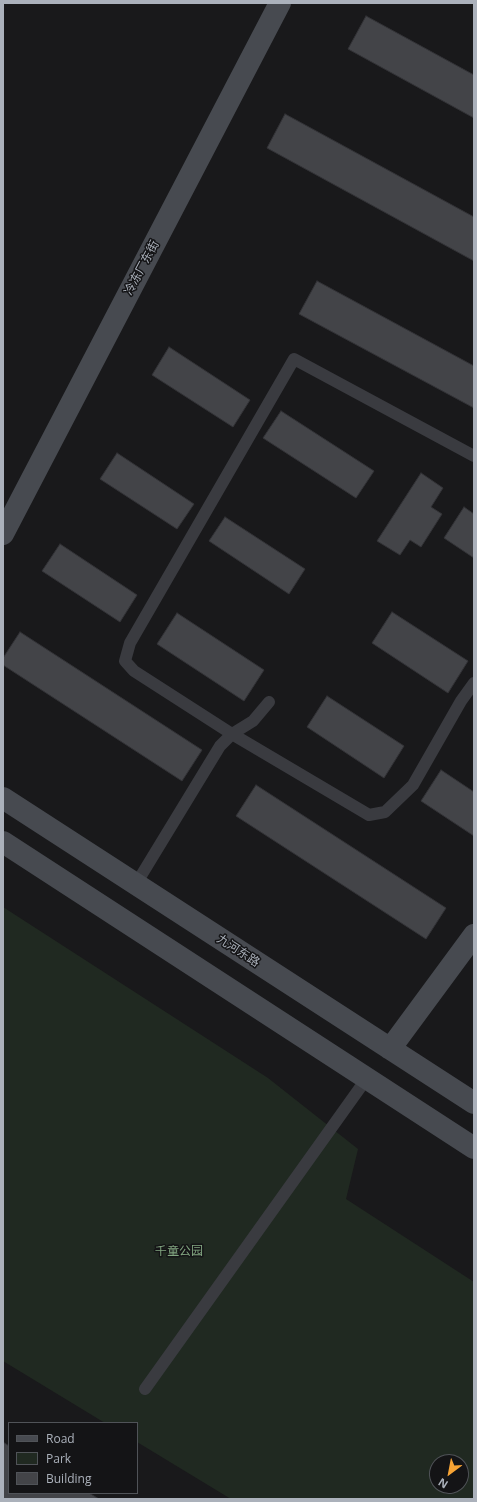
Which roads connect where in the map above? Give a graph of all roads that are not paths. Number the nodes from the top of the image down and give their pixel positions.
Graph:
1 (280, 3) edge
2 (474, 456) edge
3 (3, 534) edge
4 (474, 683) edge
5 (270, 702) dead end
6 (232, 734) junction
7 (3, 798) edge
8 (3, 842) edge
9 (136, 884) junction
10 (474, 935) edge
11 (390, 1049) junction
12 (367, 1078) junction
13 (474, 1104) edge
14 (474, 1148) edge
15 (145, 1389) dead end

1 - 3 main road, 冷冻厂东街
2 - 6 lane
4 - 6 lane
5 - 6 lane
6 - 9 lane
7 - 9 main road, 九河东路
8 - 12 main road
9 - 11 main road, 九河东路
10 - 11 main road
11 - 13 main road, 九河东路
12 - 14 main road
12 - 15 lane

